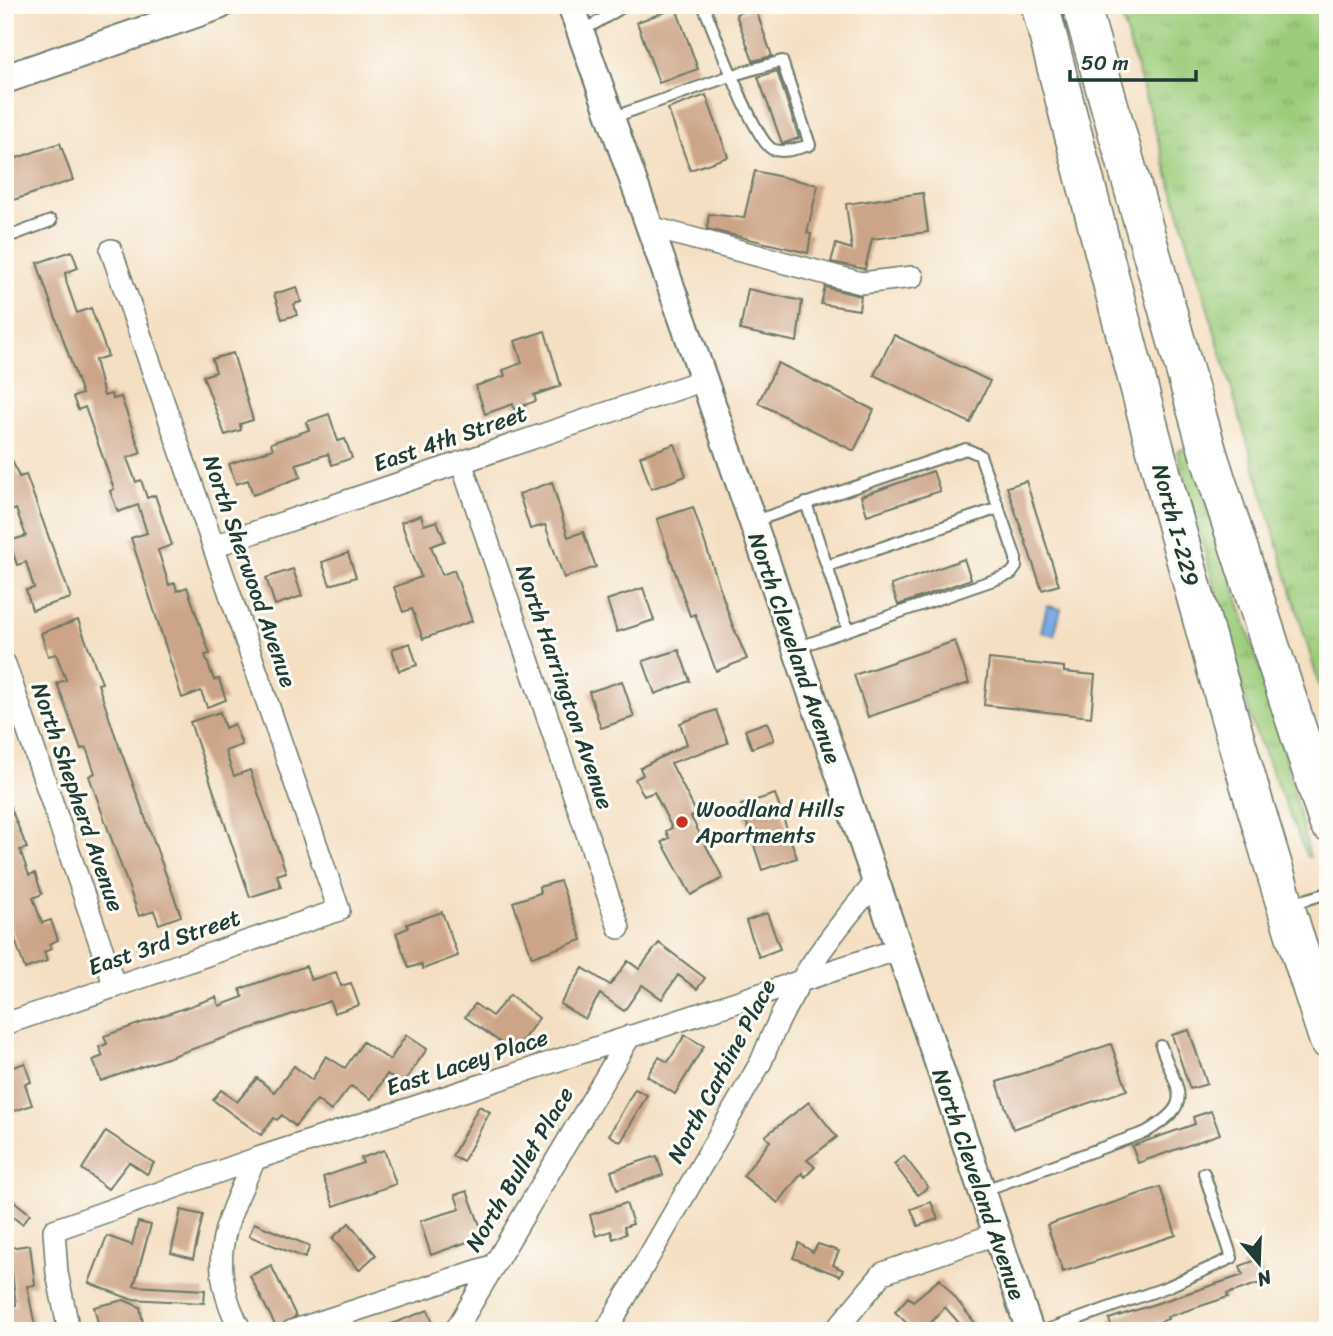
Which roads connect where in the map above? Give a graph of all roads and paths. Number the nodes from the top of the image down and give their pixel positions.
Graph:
1 (219, 5) edge
2 (571, 5) edge
3 (626, 5) edge
4 (704, 5) edge
5 (1040, 5) edge
6 (1081, 5) edge
7 (581, 32) junction
8 (733, 75) junction
9 (5, 79) edge
10 (611, 118) junction
11 (51, 221) dead end
12 (650, 227) junction
13 (5, 238) edge
14 (110, 250) dead end
15 (913, 277) dead end
16 (704, 380) junction
17 (461, 462) junction
18 (806, 503) junction
19 (999, 508) junction
20 (752, 522) junction
21 (214, 546) junction
22 (827, 566) junction
23 (848, 630) junction
24 (796, 648) junction
25 (5, 664) edge
26 (1328, 823) edge
27 (876, 882) junction
28 (1328, 893) edge
29 (1285, 906) junction
30 (339, 910) joint
31 (618, 928) dead end
32 (899, 949) junction
33 (798, 981) junction
34 (115, 987) junction
35 (5, 1024) edge
36 (630, 1036) junction
37 (1328, 1040) edge
38 (1161, 1046) dead end
39 (255, 1159) junction
40 (1204, 1173) dead end
41 (982, 1191) junction
42 (996, 1234) junction
43 (492, 1266) junction
44 (69, 1331) edge
45 (241, 1331) edge
46 (292, 1331) edge
47 (455, 1331) edge
48 (606, 1331) edge
49 (835, 1331) edge
50 (1030, 1331) edge
51 (1045, 1331) edge

1 - 9 main road
2 - 7 street, North Cleveland Avenue
3 - 7 lane
4 - 8 lane
5 - 29 highway, North I-229
6 - 26 highway
7 - 10 street, North Cleveland Avenue
8 - 8 lane
8 - 10 lane
10 - 12 street, North Cleveland Avenue
11 - 13 lane
12 - 15 street
12 - 16 street, North Cleveland Avenue
14 - 21 street, North Sherwood Avenue
16 - 17 street, East 4th Street
16 - 20 street, North Cleveland Avenue
17 - 21 street, East 4th Street
17 - 31 street, North Harrington Avenue
18 - 19 lane
18 - 20 lane
18 - 22 lane
19 - 22 lane
19 - 23 lane
20 - 24 street, North Cleveland Avenue
21 - 30 street, North Sherwood Avenue
22 - 23 lane
23 - 24 lane
24 - 27 street, North Cleveland Avenue
25 - 34 street, North Shepherd Avenue
27 - 32 street, North Cleveland Avenue
27 - 33 street, North Carbine Place
28 - 29 lane
29 - 37 highway, North I-229
30 - 34 street, East 3rd Street
32 - 33 street, East Lacey Place
32 - 41 street, North Cleveland Avenue
33 - 36 street, East Lacey Place
33 - 48 street, North Carbine Place
34 - 35 street, East 3rd Street
36 - 39 street, East Lacey Place
36 - 43 street, North Bullet Place
38 - 41 lane
39 - 44 street, East Lacey Place
39 - 45 street
40 - 51 lane
41 - 42 street, North Cleveland Avenue
42 - 49 street
42 - 50 street, North Cleveland Avenue
43 - 46 street
43 - 47 street, North Bullet Place

